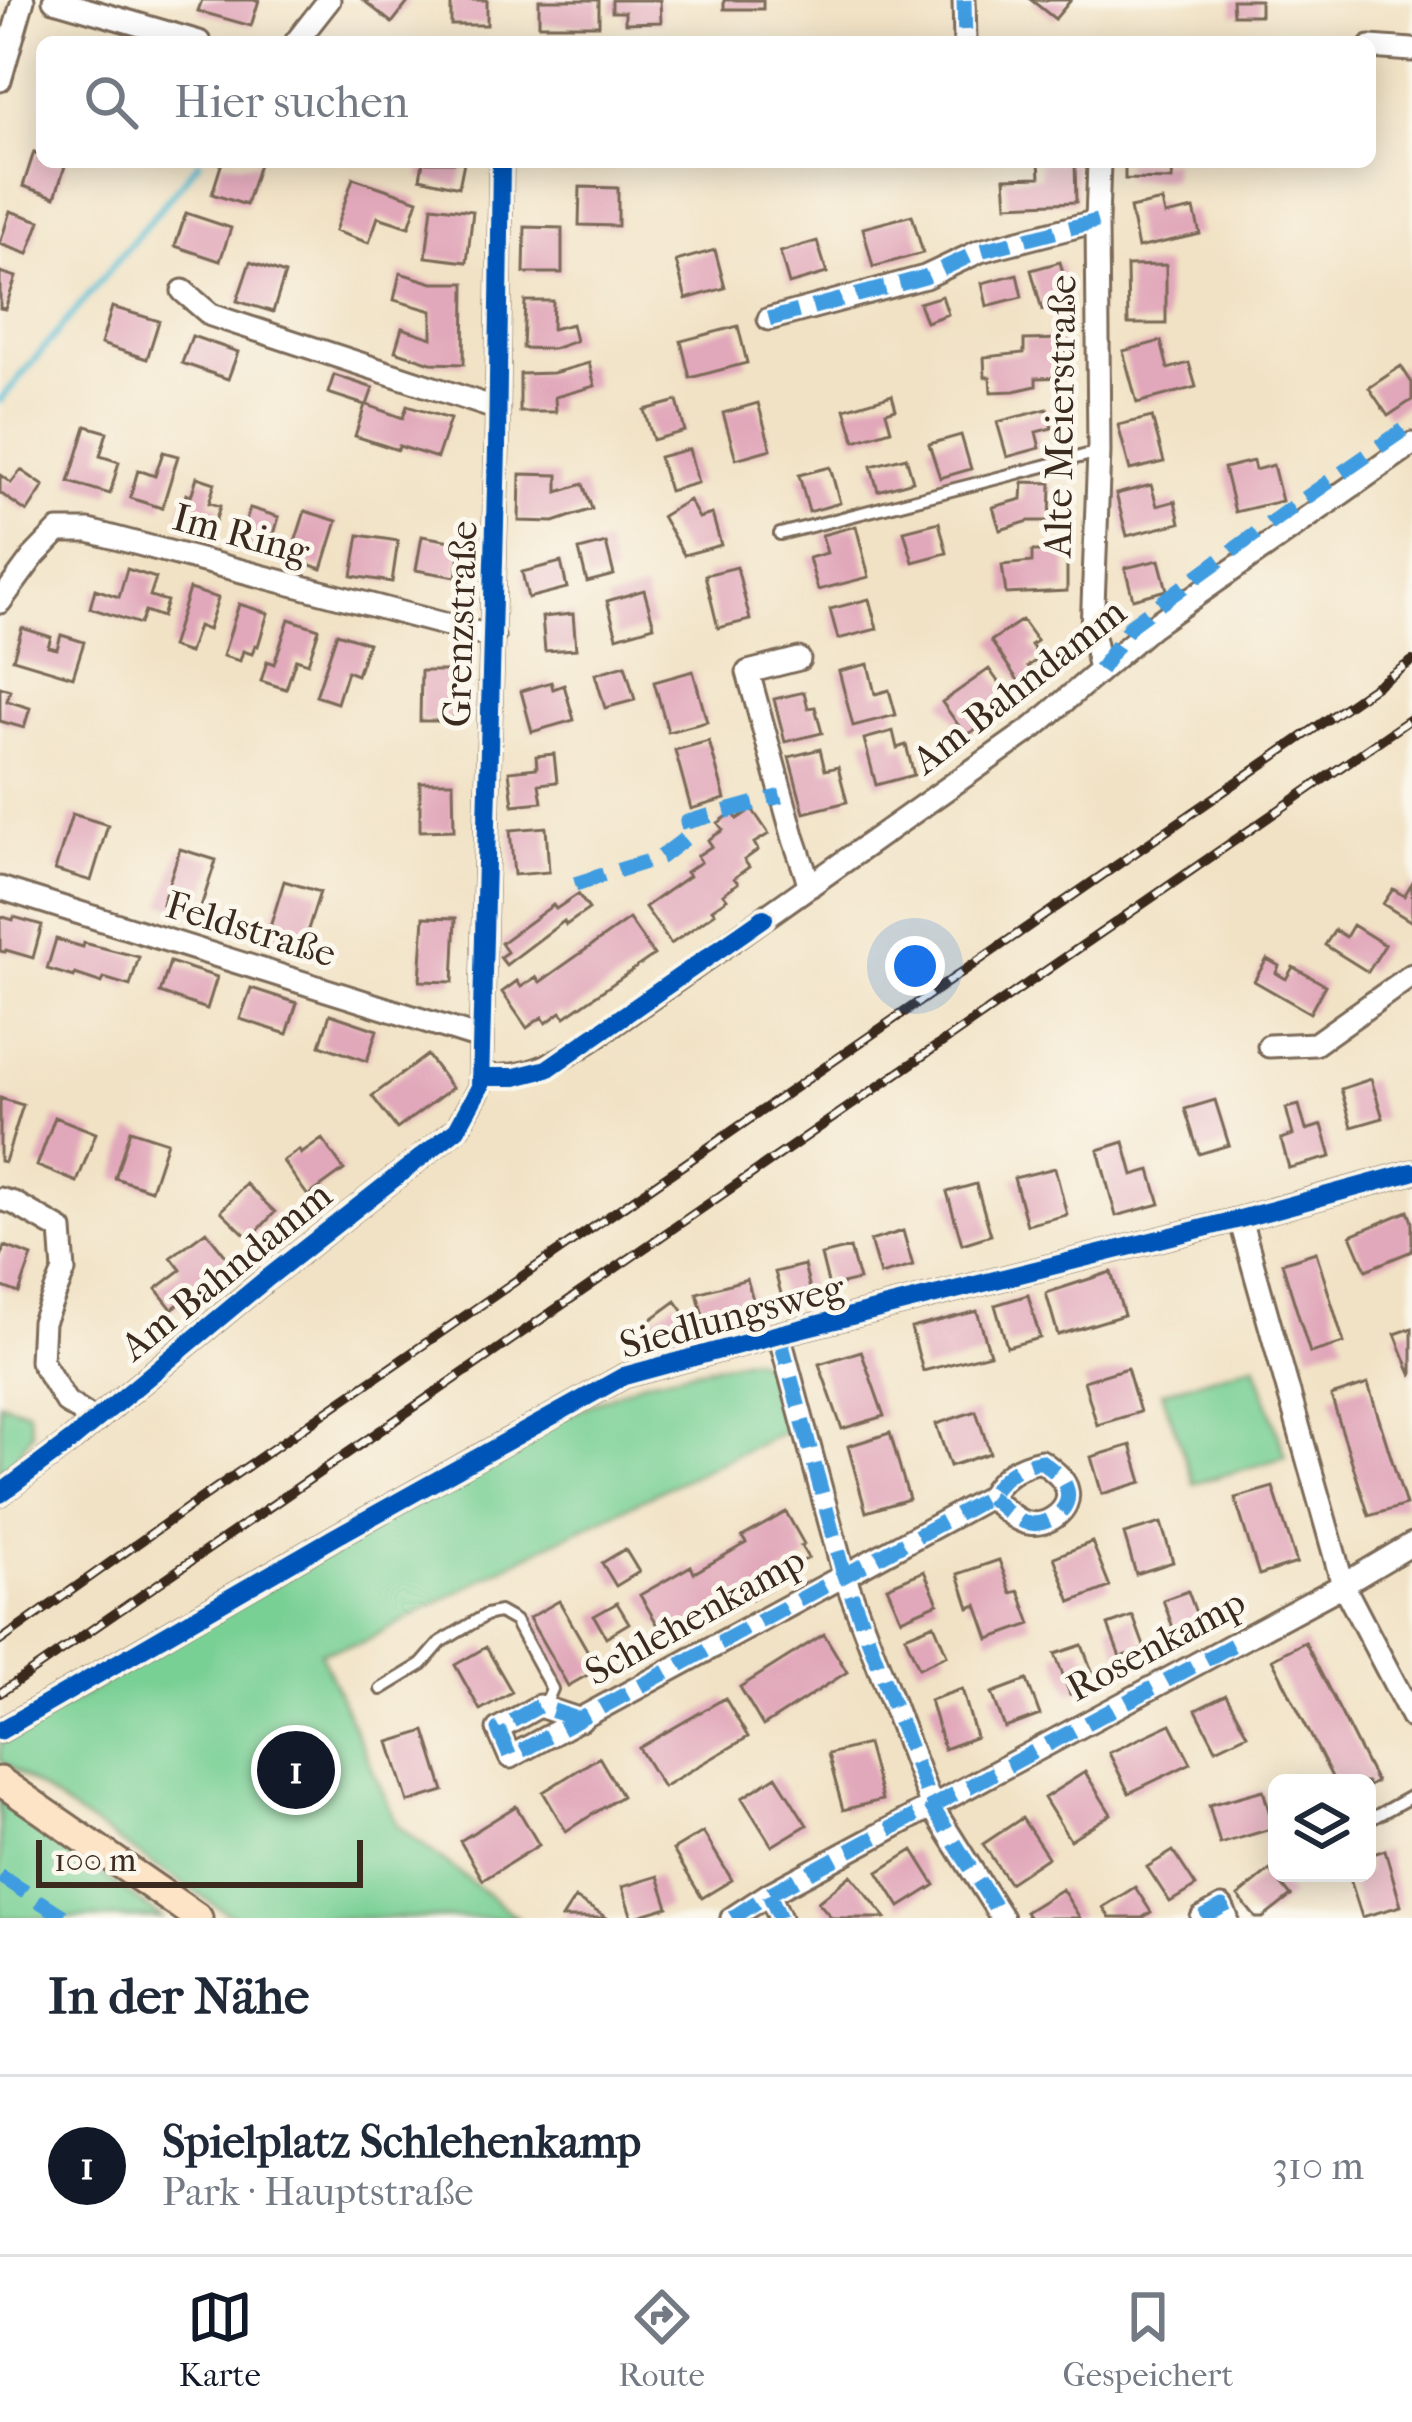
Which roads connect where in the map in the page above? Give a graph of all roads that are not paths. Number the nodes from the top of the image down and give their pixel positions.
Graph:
1 (23, 0) edge
2 (54, 0) edge
3 (329, 0) edge
4 (964, 0) edge
5 (179, 36) edge
6 (301, 36) edge
7 (965, 36) edge
8 (1376, 47) edge
9 (1412, 50) edge
10 (0, 80) edge
11 (500, 168) edge
12 (1099, 168) edge
13 (1097, 221) junction
14 (183, 291) dead end
15 (770, 320) dead end
16 (498, 409) junction
17 (1412, 444) edge
18 (1099, 452) junction
19 (780, 534) dead end
20 (0, 602) edge
21 (493, 638) junction
22 (799, 659) dead end
23 (1100, 670) junction
24 (810, 886) junction
25 (0, 888) edge
26 (1412, 975) edge
27 (480, 1039) junction
28 (1269, 1046) dead end
29 (480, 1082) junction
30 (1412, 1172) edge
31 (0, 1199) edge
32 (1240, 1220) junction
33 (779, 1334) junction
34 (94, 1420) junction
35 (0, 1494) edge
36 (989, 1497) dead end
37 (1412, 1544) edge
38 (844, 1575) junction
39 (1343, 1585) junction
40 (381, 1689) dead end
41 (538, 1706) junction
42 (1412, 1717) edge
43 (581, 1720) junction
44 (0, 1731) edge
45 (0, 1780) edge
46 (1412, 1796) edge
47 (932, 1807) junction
48 (1376, 1816) edge
49 (769, 1894) junction
50 (198, 1918) edge
51 (732, 1918) edge
52 (780, 1918) edge
53 (1002, 1918) edge
54 (1202, 1918) edge
55 (1227, 1918) edge

1 - 10 street
2 - 5 street
3 - 6 street
4 - 7 street
8 - 9 street
11 - 16 street, Grenzstraße
12 - 13 street, Alte Meierstraße
13 - 15 street
13 - 18 street, Alte Meierstraße
14 - 16 street
16 - 21 street, Grenzstraße
17 - 23 street, Am Bahndamm
18 - 19 lane
18 - 23 street, Alte Meierstraße
20 - 21 street, Im Ring
21 - 27 street, Grenzstraße
22 - 24 street
23 - 24 street, Am Bahndamm
24 - 29 street, Am Bahndamm
25 - 27 street, Feldstraße
26 - 28 street
27 - 29 street, Grenzstraße
29 - 34 street, Am Bahndamm
30 - 32 street, Siedlungsweg
31 - 34 street
32 - 33 street, Siedlungsweg
32 - 39 street
33 - 38 street, Schlehenkamp
33 - 44 street, Siedlungsweg
34 - 35 street, Am Bahndamm
36 - 38 street, Schlehenkamp
37 - 39 street, Rosenkamp
38 - 43 street, Schlehenkamp
38 - 47 street, Schlehenkamp
39 - 42 street
39 - 47 street, Rosenkamp
40 - 41 lane
41 - 43 street, Schlehenkamp
41 - 43 street, Schlehenkamp
45 - 50 main road
46 - 48 lane
47 - 49 street
47 - 53 street, Schlehenkamp
49 - 51 street
49 - 52 street
54 - 55 street

